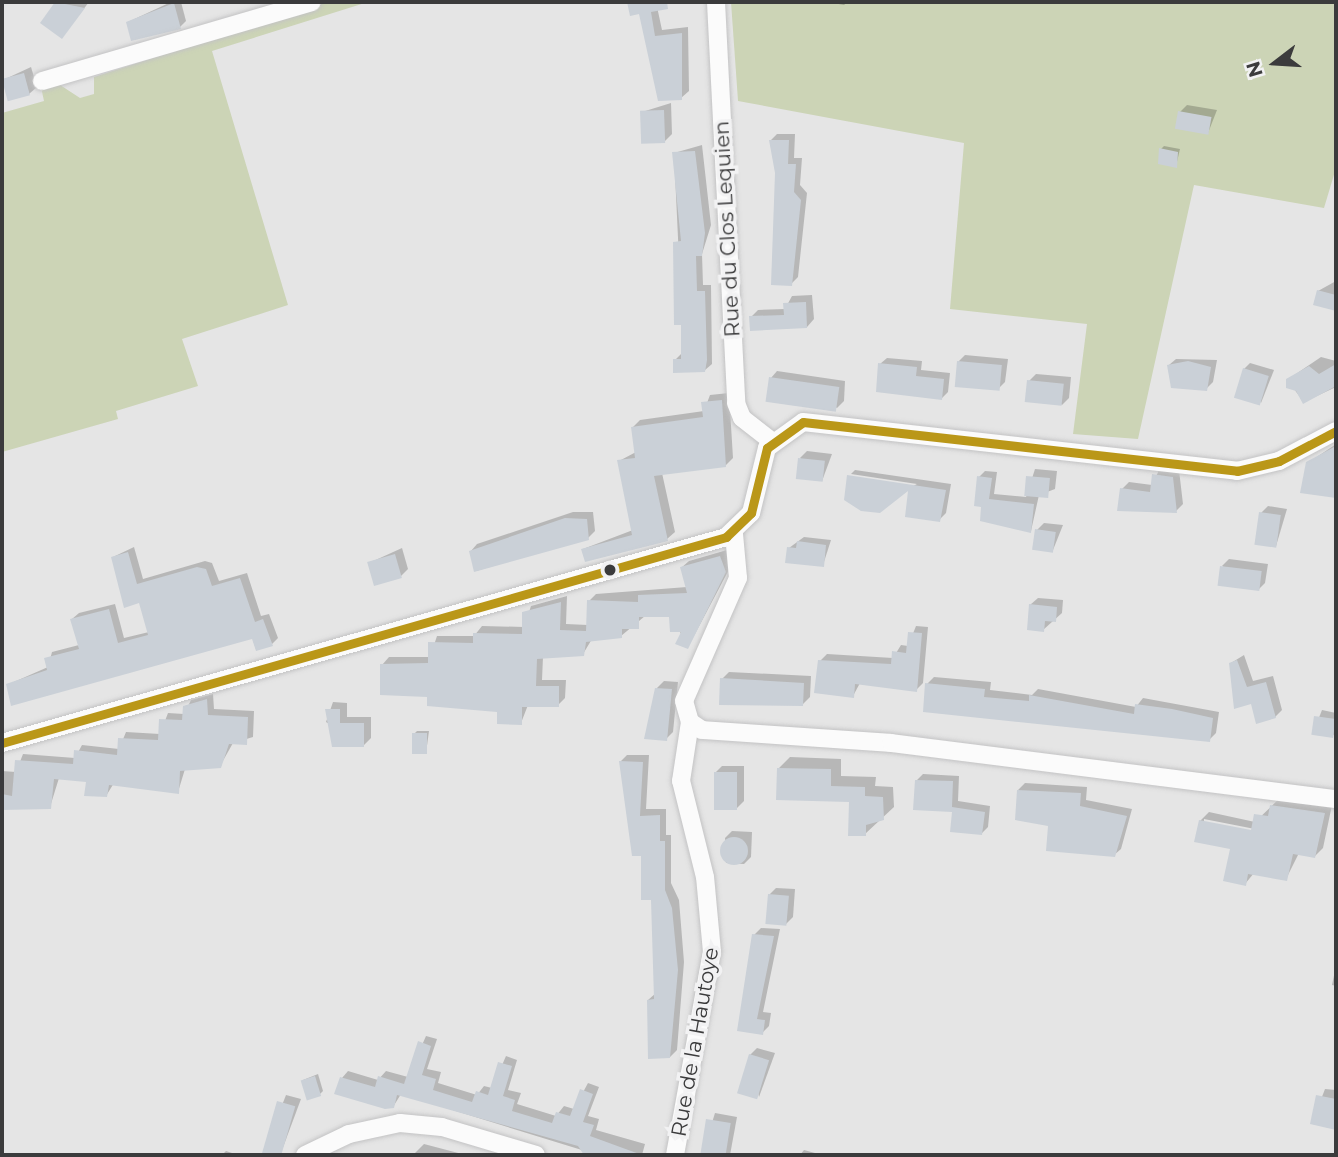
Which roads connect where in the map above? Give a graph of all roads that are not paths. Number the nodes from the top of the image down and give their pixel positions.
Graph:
1 (313, 2) edge
2 (716, 2) edge
3 (42, 81) dead end
4 (1336, 431) edge
5 (771, 441) junction
6 (734, 534) junction
7 (690, 722) junction
8 (2, 743) edge
9 (1336, 799) edge
10 (305, 1155) edge
11 (536, 1155) edge
12 (675, 1155) edge

1 - 3 street
2 - 5 street, Rue du Clos Lequien
4 - 5 street
5 - 6 street
6 - 7 street, Rue de la Hautoye
6 - 8 street
7 - 9 street
7 - 12 street, Rue de la Hautoye
10 - 11 street

